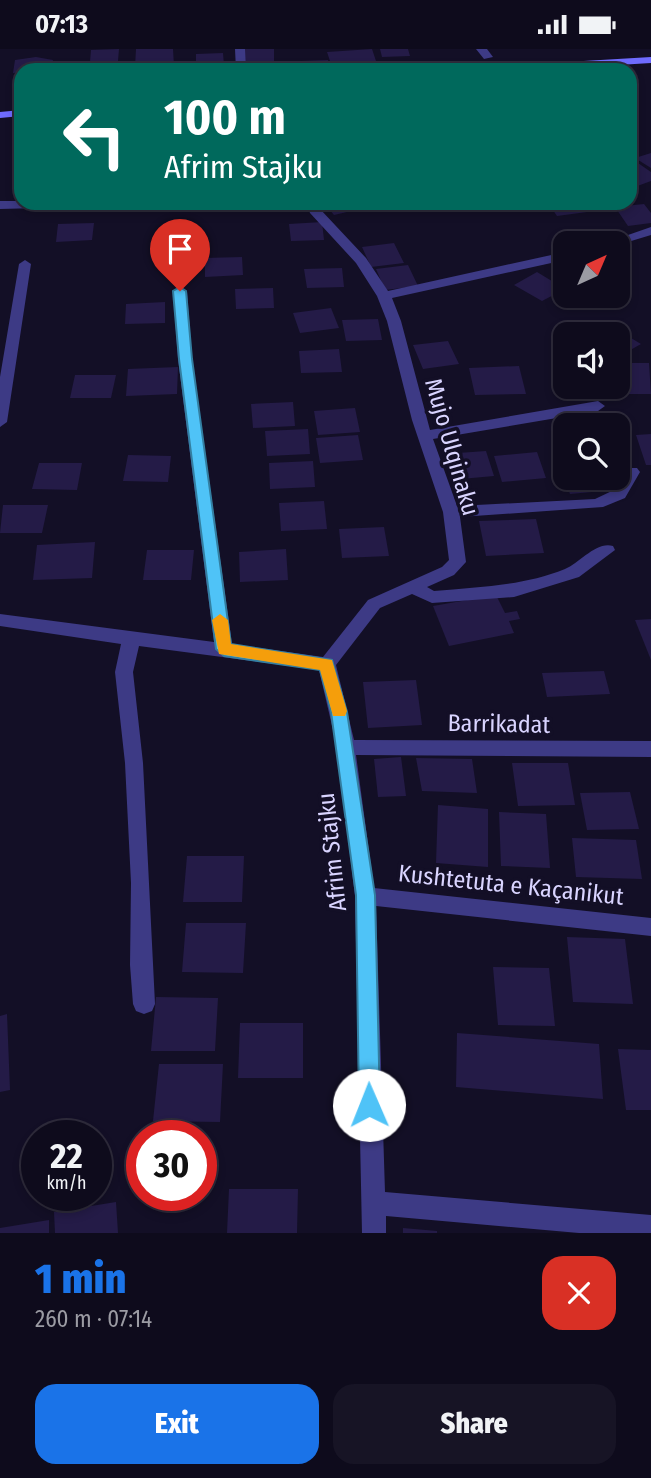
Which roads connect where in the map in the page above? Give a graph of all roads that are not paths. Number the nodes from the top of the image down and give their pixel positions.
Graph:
1 (651, 60) edge
2 (601, 63) edge
3 (314, 210) edge
4 (651, 231) edge
5 (630, 237) edge
6 (553, 259) edge
7 (25, 264) dead end
8 (180, 291) dead end
9 (384, 296) junction
10 (598, 406) dead end
11 (0, 422) edge
12 (425, 436) junction
13 (632, 472) dead end
14 (451, 512) junction
15 (607, 550) dead end
16 (414, 588) junction
17 (0, 619) edge
18 (131, 640) junction
19 (224, 649) junction
20 (327, 664) junction
21 (346, 747) junction
22 (651, 749) edge
23 (365, 895) junction
24 (651, 927) edge
25 (144, 1004) dead end
26 (372, 1203) junction
27 (651, 1227) edge
28 (374, 1233) edge

1 - 2 main road
3 - 9 street, Mujo Ulqinaku
4 - 5 street
6 - 9 street
7 - 11 street
8 - 19 street
9 - 12 street, Mujo Ulqinaku
10 - 12 street
12 - 14 street, Mujo Ulqinaku
13 - 14 street
14 - 16 street, Mujo Ulqinaku
15 - 16 street
16 - 20 street, Mujo Ulqinaku
17 - 18 street
18 - 19 street
18 - 25 street
19 - 20 street
20 - 21 street, Afrim Stajku
21 - 22 street, Barrikadat
21 - 23 street, Afrim Stajku
23 - 24 street, Kushtetuta e Kaçanikut
23 - 26 street, Afrim Stajku
26 - 27 street
26 - 28 street, Afrim Stajku

